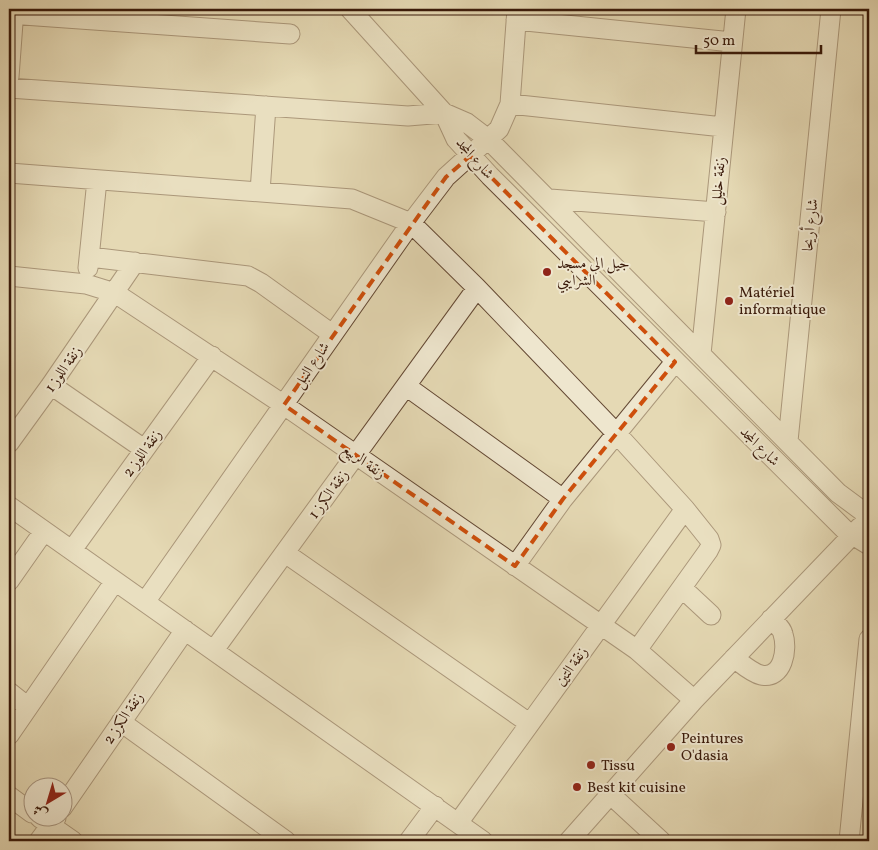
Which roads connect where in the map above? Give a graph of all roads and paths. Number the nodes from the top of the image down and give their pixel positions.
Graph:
1 (350, 9) edge
2 (736, 9) edge
3 (831, 9) edge
4 (12, 12) edge
5 (517, 14) edge
6 (290, 34) dead end
7 (732, 42) junction
8 (9, 77) edge
9 (9, 88) edge
10 (510, 104) junction
11 (266, 106) junction
12 (444, 113) junction
13 (723, 127) junction
14 (488, 139) junction
15 (470, 156) junction
16 (9, 172) edge
17 (97, 180) junction
18 (260, 192) junction
19 (550, 199) junction
20 (716, 212) junction
21 (411, 224) junction
22 (90, 257) junction
23 (135, 262) junction
24 (9, 276) edge
25 (86, 284) junction
26 (477, 288) junction
27 (115, 293) junction
28 (332, 334) junction
29 (701, 354) junction
30 (212, 356) junction
31 (675, 362) junction
32 (51, 385) junction
33 (406, 386) junction
34 (284, 405) junction
35 (616, 433) junction
36 (788, 441) junction
37 (9, 443) edge
38 (144, 449) junction
39 (356, 456) junction
40 (563, 499) junction
41 (9, 506) edge
42 (685, 509) junction
43 (869, 516) edge
44 (44, 531) junction
45 (861, 541) edge
46 (72, 550) junction
47 (285, 553) junction
48 (515, 566) junction
49 (9, 581) edge
50 (115, 581) junction
51 (682, 588) junction
52 (145, 602) junction
53 (712, 615) dead end
54 (771, 619) junction
55 (600, 626) junction
56 (185, 630) junction
57 (869, 638) edge
58 (214, 650) junction
59 (637, 650) junction
60 (734, 658) junction
61 (9, 692) edge
62 (694, 700) junction
63 (28, 706) junction
64 (121, 722) junction
65 (529, 723) junction
66 (9, 735) edge
67 (72, 793) edge
68 (610, 794) junction
69 (9, 796) edge
70 (22, 805) edge
71 (435, 806) junction
72 (458, 823) junction
73 (45, 828) edge
74 (58, 828) edge
75 (39, 841) edge
76 (73, 841) edge
77 (286, 841) edge
78 (409, 841) edge
79 (483, 841) edge
80 (569, 841) edge
81 (661, 841) edge
82 (849, 841) edge

1 - 12 street
2 - 7 street, زنقة خليل
3 - 36 street, شارع أريحا
4 - 6 street
4 - 8 street
5 - 7 street
5 - 10 street
7 - 13 street, زنقة خليل
9 - 11 street
10 - 13 street
10 - 14 street, شارع النبل
11 - 12 street
11 - 18 street
12 - 14 street, شارع المجد
12 - 15 street, شارع المجد
13 - 20 street, زنقة خليل
14 - 15 street, شارع النبل
14 - 19 street, شارع المجد
15 - 21 street, شارع النبل
15 - 31 street, شارع المجد
16 - 17 street
17 - 18 street
17 - 22 street
18 - 21 street
19 - 20 street
19 - 29 street, شارع المجد
20 - 29 street, زنقة خليل
21 - 26 street
21 - 28 street, شارع النبل
22 - 23 street
22 - 25 street
23 - 27 street, زنقة اللوز 1
23 - 28 street
24 - 25 street, زنقة الربيع
25 - 27 street, زنقة الربيع
26 - 33 street, زنقة الكرز 1
26 - 35 street
27 - 30 street, زنقة الربيع
27 - 32 street, زنقة اللوز 1
28 - 34 street, شارع النبل
29 - 36 street, شارع المجد
30 - 34 street, زنقة الربيع
30 - 38 street, زنقة اللوز 2
31 - 35 street
31 - 45 street, شارع المجد
32 - 37 street, زنقة اللوز 1
32 - 38 street
33 - 39 street, زنقة الكرز 1
33 - 40 street
34 - 39 street, زنقة الربيع
34 - 52 street, شارع النبل
35 - 40 street
35 - 42 street
36 - 43 street, شارع المجد
38 - 46 street, زنقة اللوز 2
39 - 47 street, زنقة الكرز 1
39 - 48 street, زنقة الربيع
40 - 48 street
41 - 44 street
42 - 51 street
42 - 55 street, زنقة التين
43 - 45 street
44 - 46 street
44 - 49 street
45 - 54 street
46 - 50 street
47 - 58 street, زنقة الكرز 1
47 - 65 street
48 - 55 street, زنقة الربيع
50 - 52 street
50 - 63 street
51 - 53 street
51 - 59 street
52 - 56 street
54 - 60 street
54 - 60 street
55 - 59 street, زنقة الربيع
55 - 65 street, زنقة التين
56 - 58 street
56 - 64 street, زنقة الكرز 2
57 - 82 street
58 - 71 street
59 - 62 street, زنقة الربيع
60 - 62 street
61 - 63 street
62 - 68 street
63 - 66 street
64 - 67 street, زنقة الكرز 2
64 - 77 street
65 - 72 street, زنقة التين
68 - 80 street
68 - 81 street
69 - 70 street
71 - 72 street
71 - 78 street
72 - 79 street
73 - 75 street
74 - 76 street

